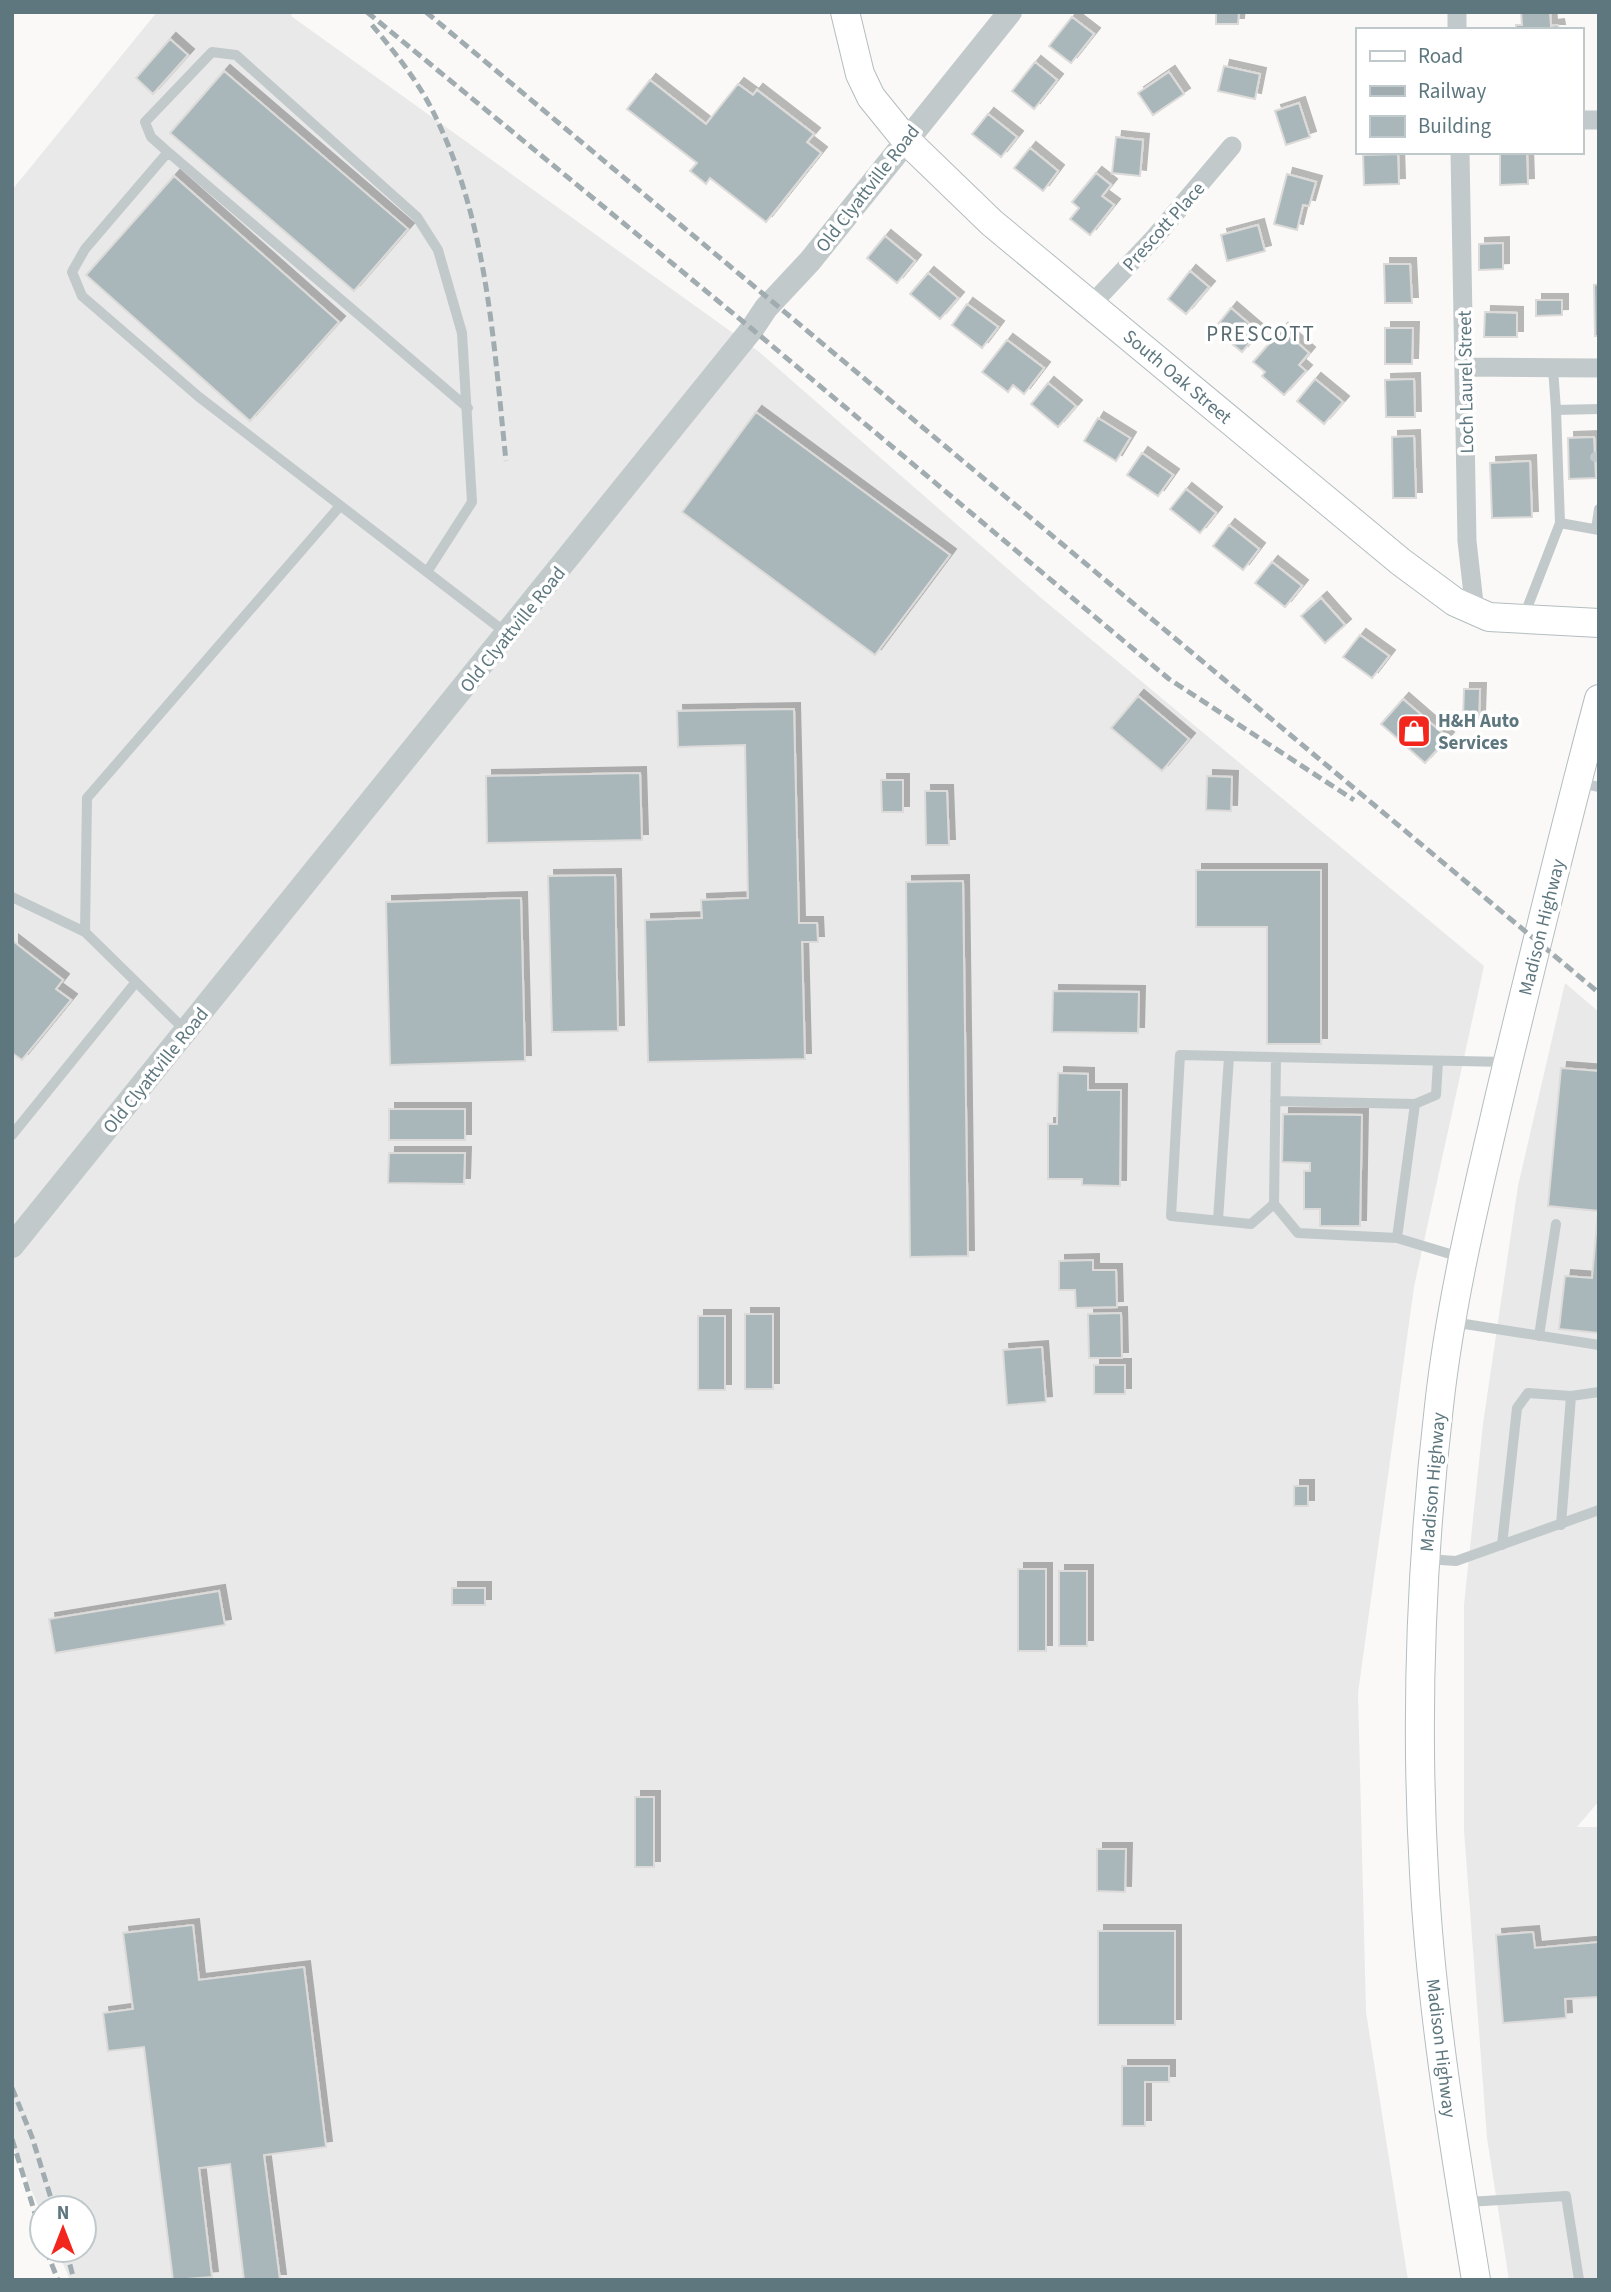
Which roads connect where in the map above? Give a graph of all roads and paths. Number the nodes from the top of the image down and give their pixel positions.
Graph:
1 (845, 12) edge
2 (1010, 12) edge
3 (905, 139) junction
4 (1233, 146) dead end
5 (168, 152) junction
6 (1460, 154) edge
7 (1091, 305) junction
8 (1465, 368) junction
9 (1553, 368) junction
10 (1599, 368) edge
11 (468, 408) junction
12 (1599, 409) edge
13 (1556, 410) junction
14 (340, 506) junction
15 (1599, 509) edge
16 (1560, 523) junction
17 (1597, 530) edge
18 (427, 572) junction
19 (1475, 612) junction
20 (1523, 620) junction
21 (1599, 623) edge
22 (508, 635) junction
23 (1599, 699) edge
24 (1588, 784) edge
25 (12, 897) edge
26 (85, 932) junction
27 (136, 982) junction
28 (186, 1031) junction
29 (1229, 1057) junction
30 (1276, 1058) junction
31 (1438, 1061) junction
32 (1508, 1062) junction
33 (1275, 1101) junction
34 (1415, 1104) junction
35 (12, 1135) edge
36 (1274, 1205) junction
37 (1218, 1220) junction
38 (1556, 1224) dead end
39 (1397, 1238) junction
40 (12, 1247) edge
41 (1464, 1258) junction
42 (1451, 1321) junction
43 (1539, 1336) junction
44 (1599, 1345) edge
45 (1599, 1392) edge
46 (1571, 1396) junction
47 (1599, 1510) edge
48 (1561, 1525) junction
49 (1502, 1545) junction
50 (1426, 1559) junction
51 (1463, 2202) junction
52 (1476, 2280) edge
53 (1579, 2280) edge

1 - 3 main road, South Oak Street
2 - 3 street, Old Clyattville Road
3 - 7 main road, South Oak Street
3 - 22 street, Old Clyattville Road
4 - 7 street, Prescott Place
5 - 11 lane
5 - 11 lane
5 - 14 lane
6 - 8 street, Loch Laurel Street
7 - 19 main road, South Oak Street
8 - 9 street
8 - 19 street, Loch Laurel Street
9 - 10 street
9 - 13 lane
11 - 18 lane
12 - 13 lane
13 - 16 lane
14 - 18 lane
14 - 26 lane
15 - 17 lane
16 - 17 lane
16 - 20 lane
18 - 22 lane
19 - 20 main road, South Oak Street
20 - 21 main road, South Oak Street
22 - 28 street, Old Clyattville Road
23 - 24 main road, Madison Highway
24 - 32 main road, Madison Highway
25 - 26 lane
26 - 27 lane
27 - 28 lane
27 - 35 lane
28 - 40 street, Old Clyattville Road
29 - 30 lane
29 - 37 lane
29 - 37 lane
30 - 31 lane
30 - 33 lane
31 - 32 lane
31 - 34 lane
32 - 41 main road, Madison Highway
33 - 34 lane
33 - 36 lane
34 - 39 lane
36 - 37 lane
36 - 39 lane
38 - 43 lane
39 - 41 lane
41 - 42 main road, Madison Highway
42 - 43 lane
42 - 50 main road, Madison Highway
43 - 44 lane
45 - 46 lane
46 - 48 lane
46 - 49 lane
47 - 48 lane
48 - 49 lane
49 - 50 lane
50 - 51 main road, Madison Highway
51 - 52 main road, Madison Highway
51 - 53 lane

